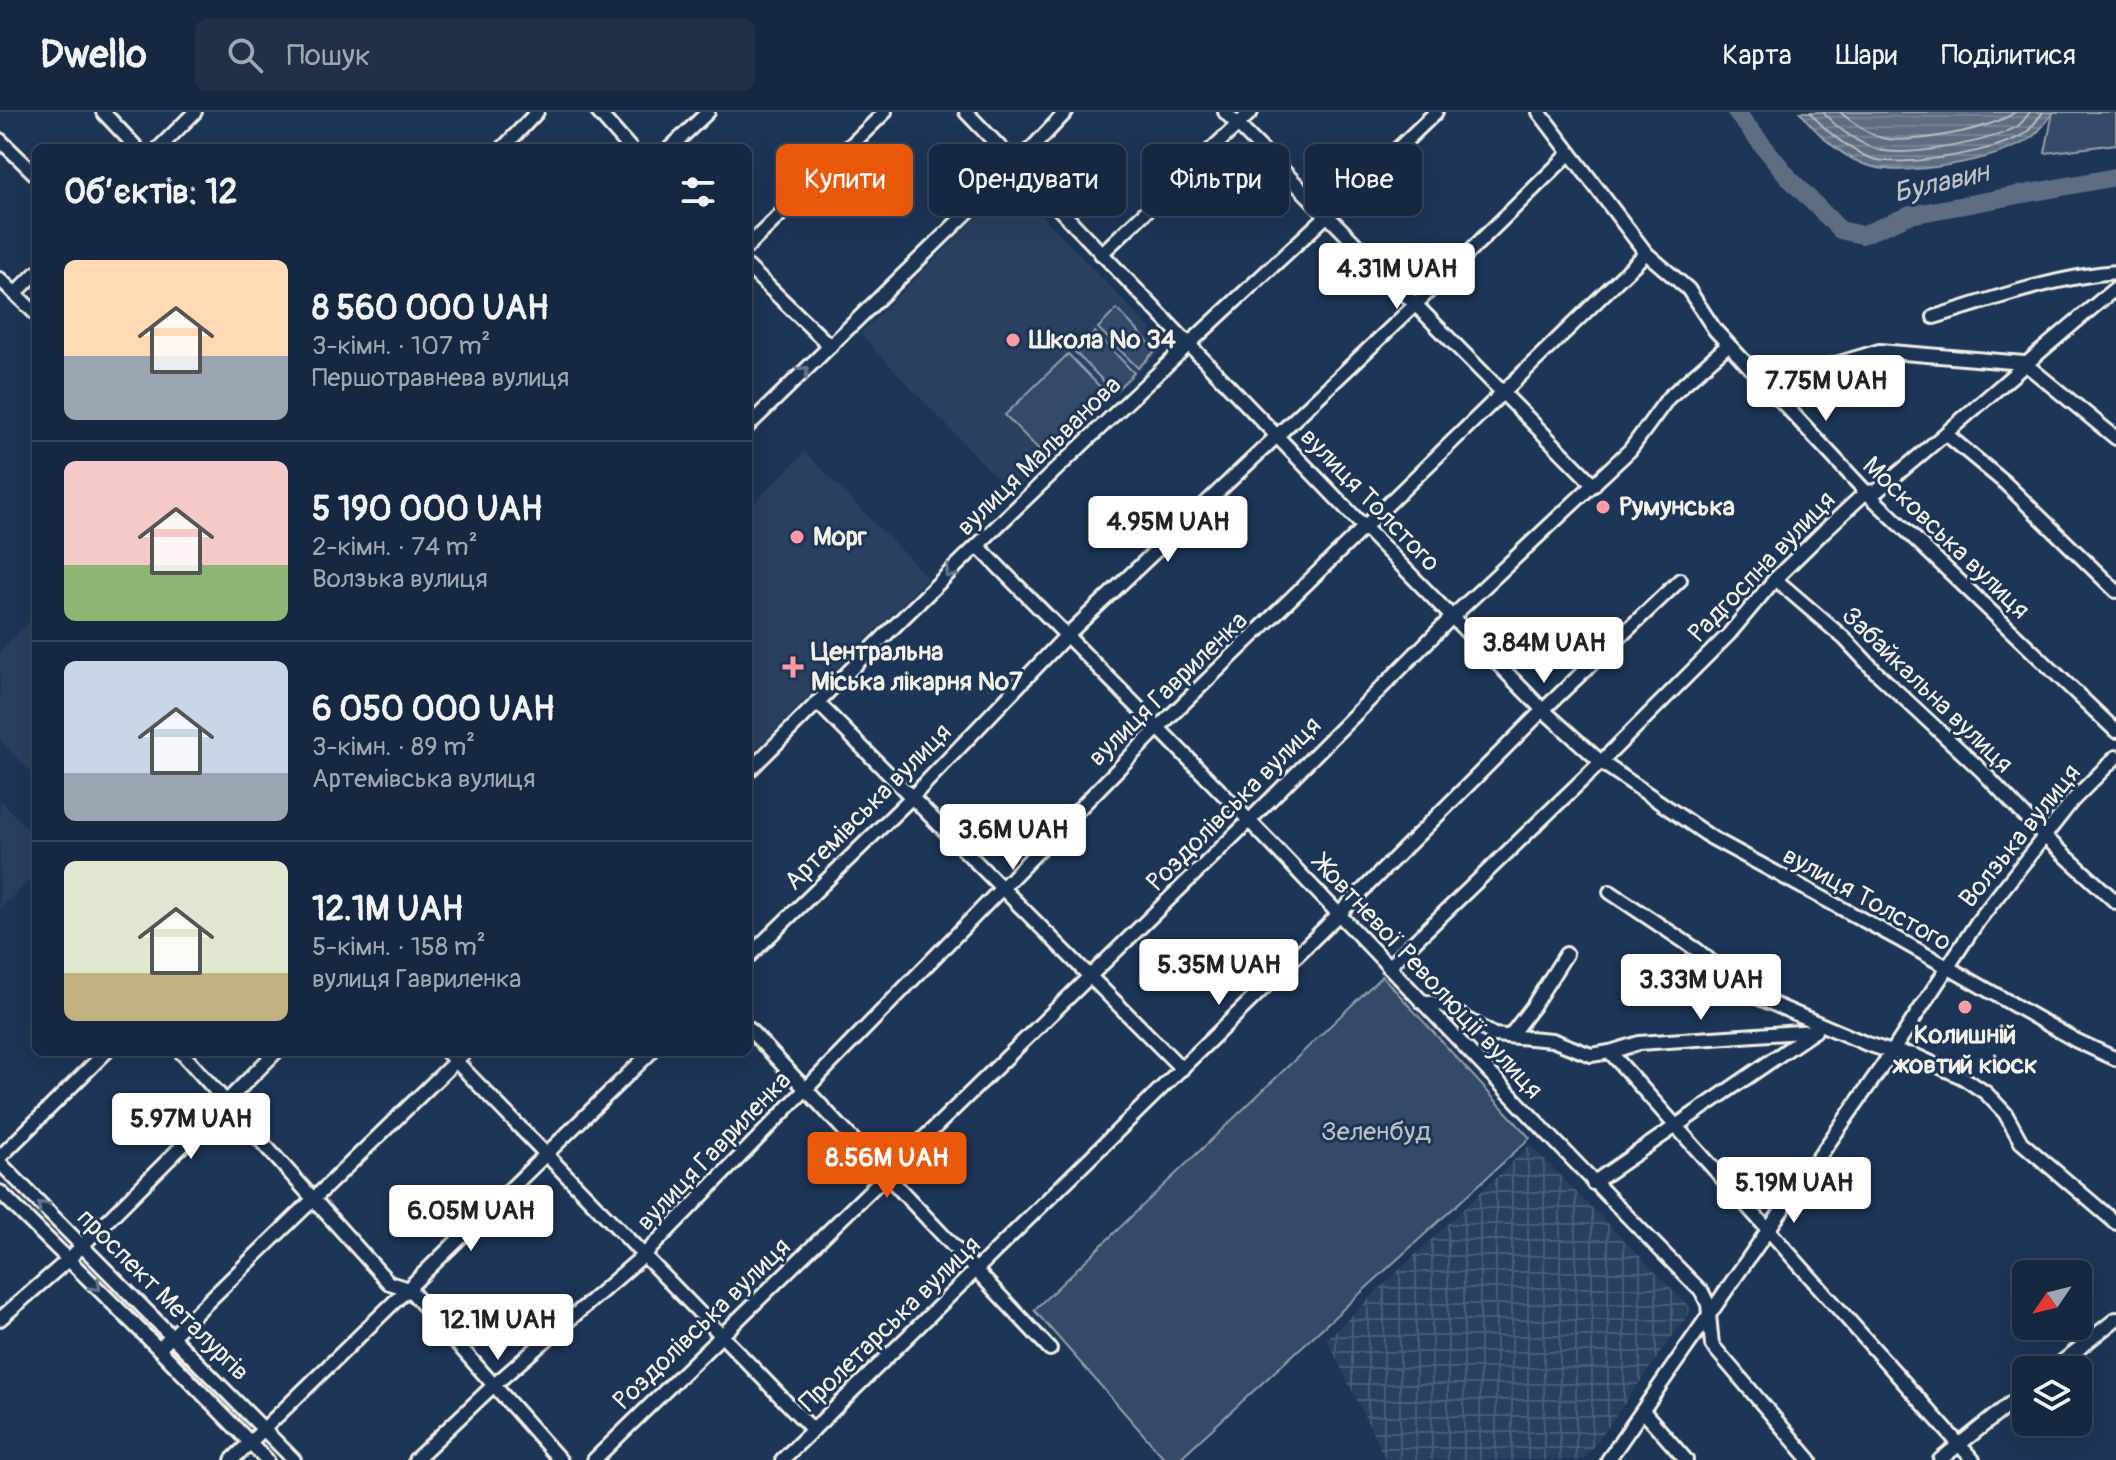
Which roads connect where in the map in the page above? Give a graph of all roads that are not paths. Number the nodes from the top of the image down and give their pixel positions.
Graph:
1 (103, 112) edge
2 (195, 112) edge
3 (537, 112) edge
4 (598, 112) edge
5 (708, 112) edge
6 (885, 112) edge
7 (966, 112) edge
8 (1066, 112) edge
9 (1225, 112) edge
10 (1251, 112) edge
11 (1436, 112) edge
12 (1539, 112) edge
13 (1238, 124) junction
14 (0, 140) edge
15 (133, 144) edge
16 (163, 144) edge
17 (507, 144) edge
18 (626, 144) edge
19 (674, 144) edge
20 (997, 144) edge
21 (1036, 144) edge
22 (1403, 144) edge
23 (1570, 153) junction
24 (32, 171) edge
25 (1305, 192) edge
26 (964, 216) edge
27 (1066, 216) edge
28 (1329, 216) joint
29 (752, 242) edge
30 (1646, 253) junction
31 (1101, 254) junction
32 (752, 271) edge
33 (2116, 272) edge
34 (32, 277) edge
35 (0, 279) edge
36 (2116, 288) edge
37 (15, 294) junction
38 (1416, 304) junction
39 (32, 310) edge
40 (1934, 317) dead end
41 (1188, 344) junction
42 (1728, 345) junction
43 (830, 346) junction
44 (2024, 363) junction
45 (1772, 391) junction
46 (1503, 393) junction
47 (752, 422) edge
48 (1946, 434) junction
49 (1277, 435) junction
50 (2116, 438) edge
51 (1594, 485) junction
52 (1866, 492) junction
53 (1365, 528) junction
54 (978, 546) junction
55 (1775, 579) junction
56 (1680, 580) dead end
57 (2116, 591) edge
58 (1452, 617) junction
59 (1066, 636) junction
60 (817, 702) junction
61 (1543, 710) junction
62 (1159, 727) junction
63 (2116, 731) edge
64 (2116, 757) edge
65 (1601, 762) junction
66 (752, 768) edge
67 (912, 797) junction
68 (1249, 821) junction
69 (2044, 836) junction
70 (1001, 886) junction
71 (1610, 892) dead end
72 (2116, 902) edge
73 (1339, 914) junction
74 (752, 953) edge
75 (1566, 954) dead end
76 (1388, 967) junction
77 (1946, 968) junction
78 (1090, 976) junction
79 (1421, 1001) junction
80 (1818, 1028) junction
81 (752, 1032) edge
82 (1510, 1036) junction
83 (1610, 1052) junction
84 (1892, 1052) junction
85 (102, 1056) edge
86 (185, 1056) edge
87 (272, 1056) edge
88 (647, 1056) edge
89 (450, 1057) edge
90 (2116, 1059) edge
91 (1182, 1069) junction
92 (805, 1088) junction
93 (225, 1101) junction
94 (1673, 1126) junction
95 (547, 1154) junction
96 (0, 1157) edge
97 (0, 1163) edge
98 (887, 1174) junction
99 (1593, 1183) junction
100 (0, 1192) edge
101 (313, 1199) junction
102 (2116, 1223) edge
103 (1768, 1231) junction
104 (82, 1245) junction
105 (644, 1255) junction
106 (69, 1259) junction
107 (977, 1269) junction
108 (409, 1289) junction
109 (1708, 1318) junction
110 (0, 1319) edge
111 (2116, 1319) edge
112 (173, 1335) junction
113 (722, 1335) junction
114 (159, 1349) junction
115 (1050, 1349) dead end
116 (2070, 1356) edge
117 (494, 1385) junction
118 (2012, 1402) edge
119 (1643, 1411) junction
120 (265, 1428) junction
121 (813, 1430) junction
122 (250, 1442) junction
123 (1960, 1444) junction
124 (232, 1460) edge
125 (267, 1460) edge
126 (294, 1460) edge
127 (415, 1460) edge
128 (560, 1460) edge
129 (594, 1460) edge
130 (782, 1460) edge
131 (1608, 1460) edge
132 (1686, 1460) edge
133 (1810, 1460) edge
134 (1940, 1460) edge
135 (1973, 1460) edge

1 - 15 street
2 - 16 street
3 - 17 street
4 - 18 street
5 - 19 street
6 - 29 street
7 - 20 street, вулиця Толстого
8 - 21 street
9 - 13 street
10 - 13 street
11 - 22 street, вулиця Мальванова
12 - 23 street, Московська вулиця
13 - 25 street
13 - 31 street
14 - 24 street
23 - 30 street, Московська вулиця
23 - 38 street, Артемівська вулиця
26 - 43 street
27 - 31 street, вулиця Толстого
28 - 38 street
28 - 41 street, вулиця Мальванова
30 - 42 street, Московська вулиця
30 - 46 street, вулиця Гавриленка
31 - 41 street, вулиця Толстого
32 - 43 street
33 - 40 street
34 - 37 street
35 - 37 street
36 - 44 street, Радгоспна вулиця
37 - 39 street
38 - 46 street
38 - 49 street, Артемівська вулиця
41 - 49 street, вулиця Толстого
41 - 54 street, вулиця Мальванова
42 - 45 street, Московська вулиця
42 - 51 street, Роздолівська вулиця
47 -> 43 street
44 - 45 street
44 - 48 street, Радгоспна вулиця
44 - 50 street
45 - 52 street, Московська вулиця
46 - 51 street
46 - 53 street, вулиця Гавриленка
48 - 52 street, Радгоспна вулиця
48 - 57 street
49 - 53 street, вулиця Толстого
49 - 59 street, Артемівська вулиця
51 - 58 street, Роздолівська вулиця
52 - 55 street, Радгоспна вулиця
52 - 63 street, Московська вулиця
53 - 58 street, вулиця Толстого
53 - 62 street, вулиця Гавриленка
54 - 59 street, Жовтневої Революції вулиця
54 -> 60 street, вулиця Мальванова
55 - 65 street, Радгоспна вулиця
55 - 69 street, Забайкальна вулиця
56 - 61 street, Пролетарська вулиця
58 - 61 street, вулиця Толстого
58 - 68 street, Роздолівська вулиця
59 - 62 street, Жовтневої Революції вулиця
59 - 67 street, Артемівська вулиця
60 - 66 street, вулиця Мальванова
60 - 67 street
61 - 65 street, вулиця Толстого
61 - 73 street, Пролетарська вулиця
62 - 68 street, Жовтневої Революції вулиця
62 - 70 street, вулиця Гавриленка
64 - 69 street, Волзька вулиця
65 - 76 street, Радгоспна вулиця
65 - 77 street, вулиця Толстого
67 - 70 street
67 - 74 street, Артемівська вулиця
68 - 73 street, Жовтневої Революції вулиця
68 - 78 street, Роздолівська вулиця
69 - 72 street, Забайкальна вулиця
69 - 77 street, Волзька вулиця
70 - 78 street
70 - 92 street, вулиця Гавриленка
71 - 80 street
73 - 76 street, Жовтневої Революції вулиця
73 - 91 street, Пролетарська вулиця
75 - 82 street
76 - 79 street, Жовтневої Революції вулиця
77 - 84 street, Волзька вулиця
77 - 90 street, вулиця Толстого
78 - 91 street
78 - 98 street, Роздолівська вулиця
79 - 82 street
79 - 99 street, Жовтневої Революції вулиця
80 - 83 street
80 - 84 street
80 - 94 street
81 - 92 street
82 - 83 street
83 - 94 street
84 - 102 street
84 - 103 street, Волзька вулиця
85 - 96 street
86 - 93 street
87 - 93 street
88 - 95 street
89 - 95 street
89 - 101 street
91 - 107 street, Пролетарська вулиця
92 - 98 street
92 - 105 street, вулиця Гавриленка
93 - 101 street
93 - 104 street
94 - 99 street
94 - 103 street
95 - 105 street
95 - 108 street
104 -> 97 street, проспект Металургів
98 - 107 street
98 - 113 street, Роздолівська вулиця
99 - 109 street, Жовтневої Революції вулиця
100 - 106 street, проспект Металургів
101 - 108 street
101 - 112 street
103 - 109 street, Волзька вулиця
103 - 123 street
104 - 106 street
104 - 112 street, проспект Металургів
105 - 113 street
105 - 117 street, вулиця Гавриленка
106 - 110 street
106 -> 114 street, проспект Металургів
107 - 115 street
107 - 121 street, Пролетарська вулиця
108 - 117 street
108 - 120 street
109 - 119 street, Волзька вулиця
109 - 133 street, Жовтневої Революції вулиця
111 - 116 street
112 - 114 street
112 - 120 street, проспект Металургів
113 - 121 street
113 - 129 street, Роздолівська вулиця
114 - 122 street, проспект Металургів
117 - 127 street, вулиця Гавриленка
117 - 128 street
118 - 123 street
119 - 131 street, Волзька вулиця
119 - 132 street
120 - 122 street
120 - 126 street, проспект Металургів
121 - 130 street, Пролетарська вулиця
122 - 124 street
122 - 125 street, проспект Металургів
123 - 134 street
123 - 135 street

